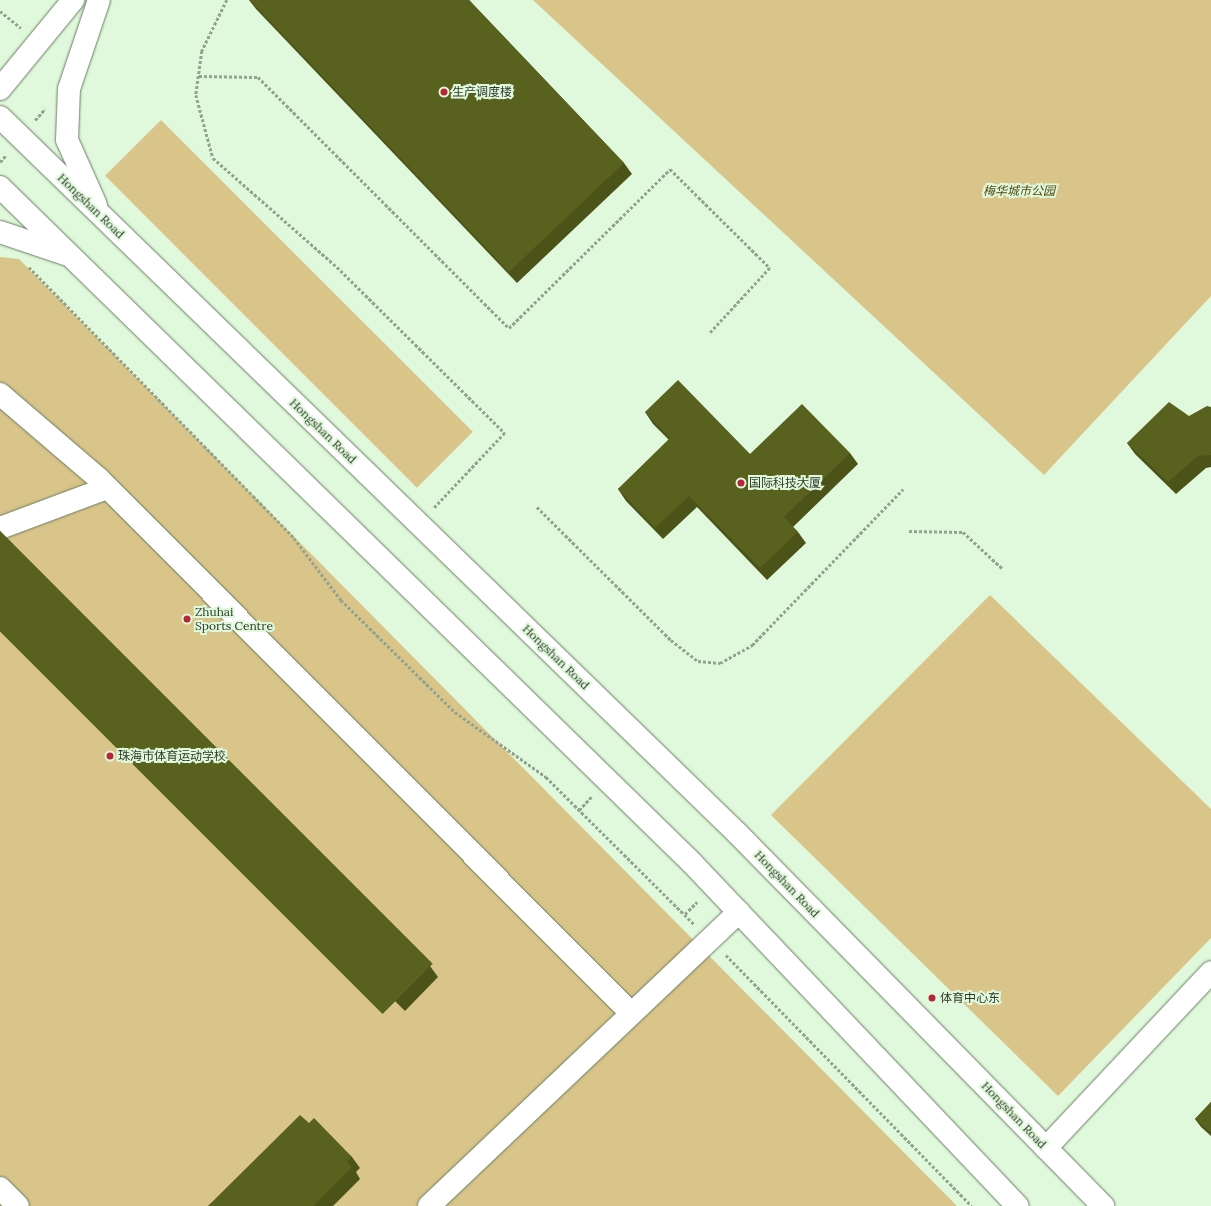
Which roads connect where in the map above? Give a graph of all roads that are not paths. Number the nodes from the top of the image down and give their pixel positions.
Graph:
1 (73, 0) edge
2 (99, 0) edge
3 (0, 89) edge
4 (0, 117) edge
5 (0, 187) edge
6 (102, 217) junction
7 (0, 232) edge
8 (70, 256) junction
9 (0, 394) edge
10 (107, 488) junction
11 (0, 528) edge
12 (739, 912) junction
13 (1211, 972) edge
14 (631, 1013) junction
15 (1046, 1148) junction
16 (0, 1188) edge
17 (18, 1206) edge
18 (430, 1206) edge
19 (1018, 1206) edge
20 (1103, 1206) edge

1 - 3 main road
2 - 6 main road
4 - 6 main road, Hongshan Road
5 - 8 main road
6 - 15 main road, Hongshan Road
7 - 8 main road
8 - 12 main road
9 - 10 main road
10 - 11 main road
10 - 14 main road
12 - 14 main road
12 - 19 main road
13 - 15 main road
14 - 18 main road
15 - 20 main road, Hongshan Road
16 - 17 main road

